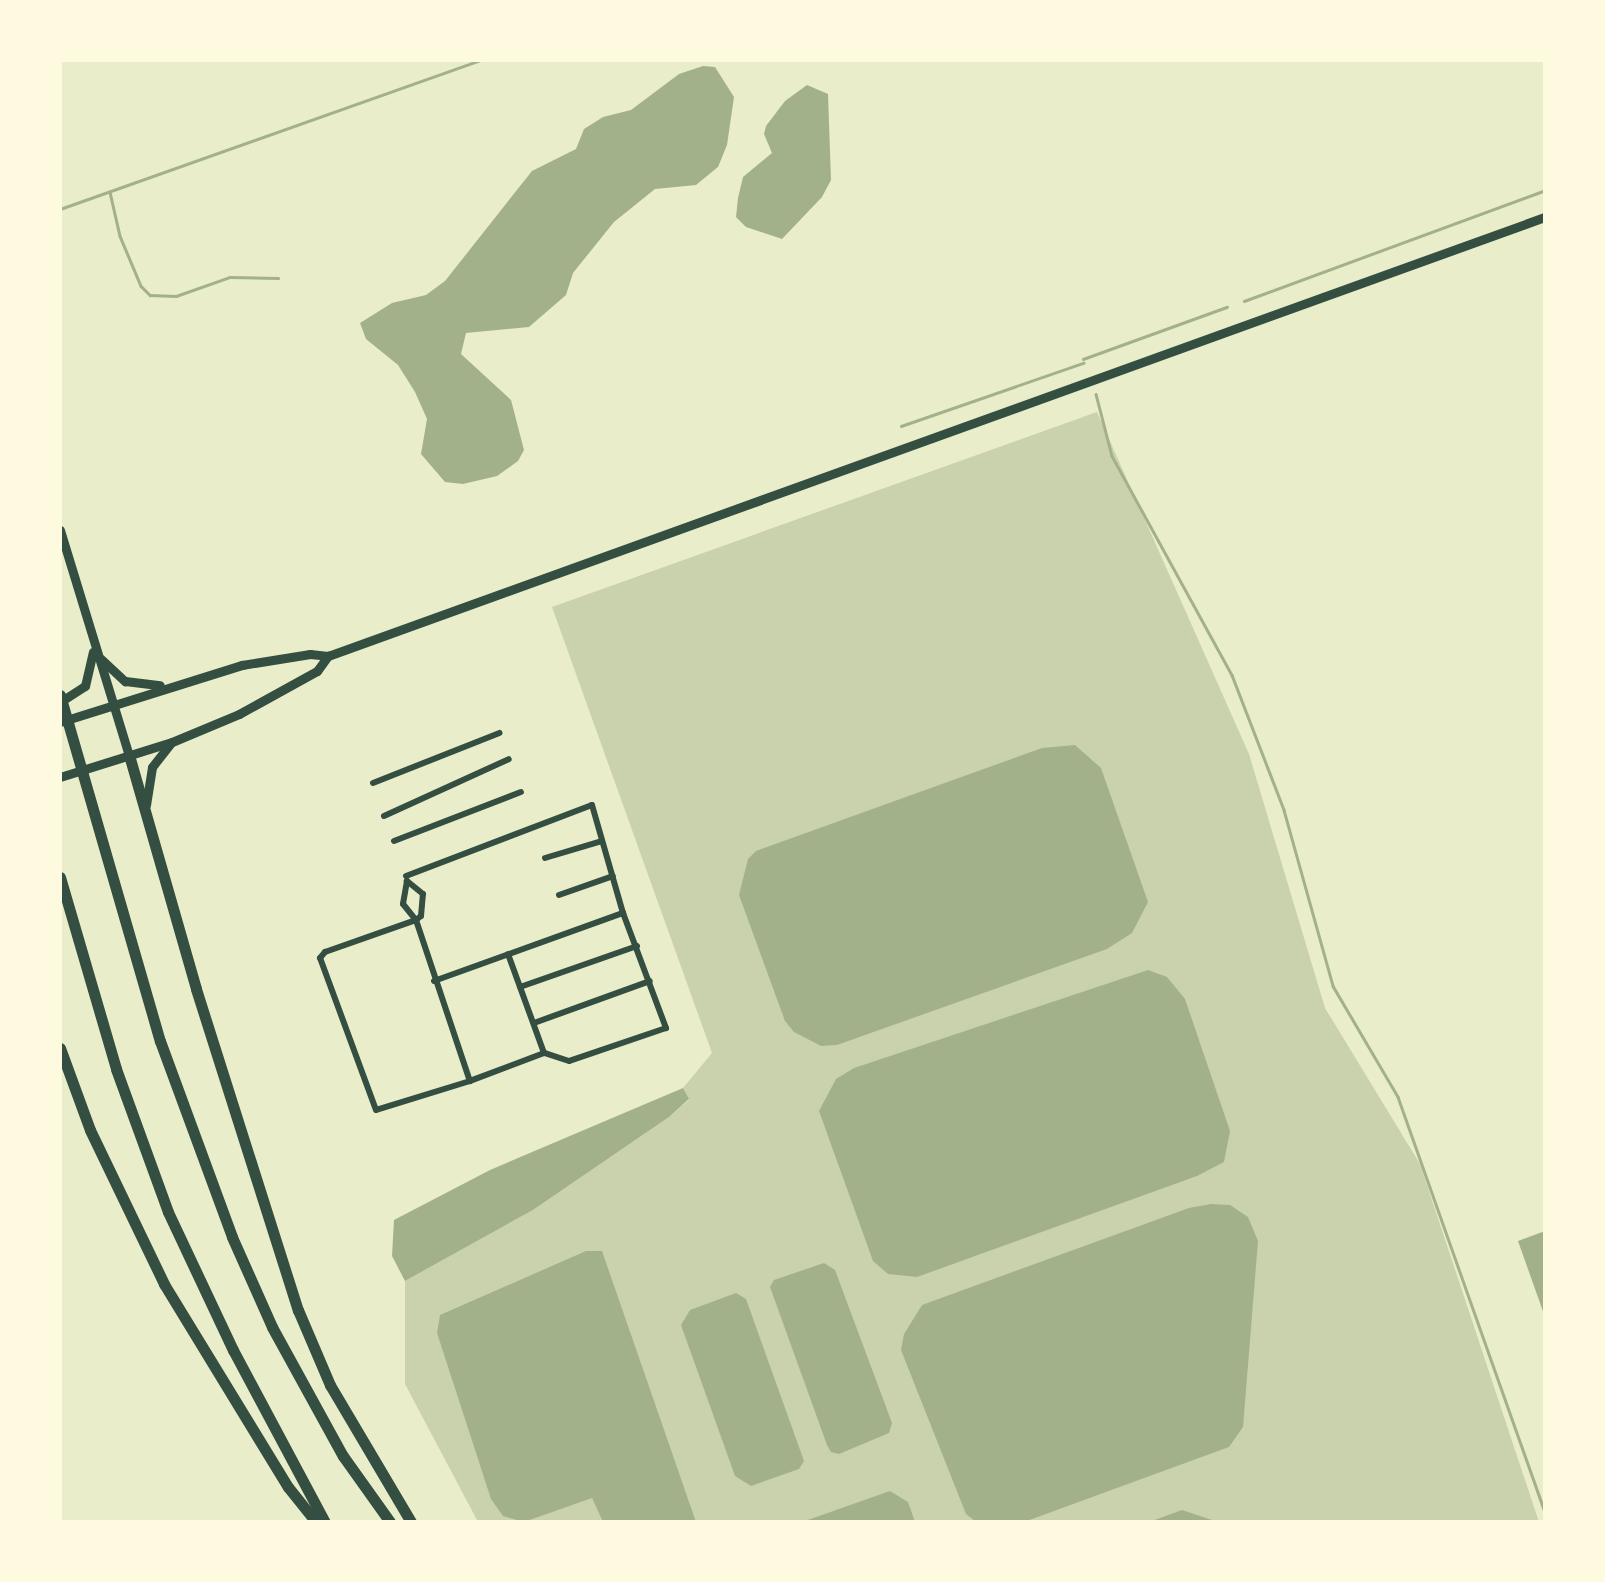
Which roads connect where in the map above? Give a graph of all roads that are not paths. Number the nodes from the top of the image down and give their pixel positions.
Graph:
1 (1545, 217) edge
2 (60, 530) edge
3 (93, 649) junction
4 (328, 656) junction
5 (173, 684) junction
6 (60, 698) edge
7 (112, 704) junction
8 (60, 722) edge
9 (499, 733) dead end
10 (172, 742) junction
11 (129, 754) junction
12 (509, 759) dead end
13 (60, 777) edge
14 (372, 783) dead end
15 (521, 792) dead end
16 (146, 805) junction
17 (384, 816) dead end
18 (394, 841) dead end
19 (602, 841) junction
20 (545, 858) dead end
21 (406, 876) dead end
22 (612, 876) junction
23 (60, 877) edge
24 (559, 895) dead end
25 (624, 913) junction
26 (416, 920) junction
27 (637, 946) junction
28 (508, 954) junction
29 (434, 980) junction
30 (650, 981) junction
31 (520, 987) junction
32 (534, 1022) junction
33 (60, 1048) edge
34 (544, 1053) junction
35 (470, 1081) junction
36 (316, 1522) edge
37 (325, 1522) edge
38 (390, 1522) edge
39 (410, 1522) edge

1 - 4 main road
2 - 3 main road
3 - 5 main road
3 - 6 main road
3 - 7 main road
4 - 5 main road
4 - 10 main road
5 - 7 main road
6 - 38 highway
7 - 8 main road
7 - 11 main road
9 - 14 street
10 - 11 main road
10 - 16 main road
11 - 13 main road
11 - 16 highway
12 - 17 street
15 - 18 street
16 - 39 highway
19 - 20 street
19 - 21 street
19 - 22 street
22 - 24 street
22 - 25 street
23 - 37 highway
25 - 27 street
25 - 28 street
26 - 26 street
26 - 29 street
26 - 35 street
27 - 30 street
27 - 31 street
28 - 29 street
28 - 31 street
29 - 35 street
30 - 32 street
30 - 34 street
31 - 32 street
32 - 34 street
33 - 36 highway
34 - 35 street

